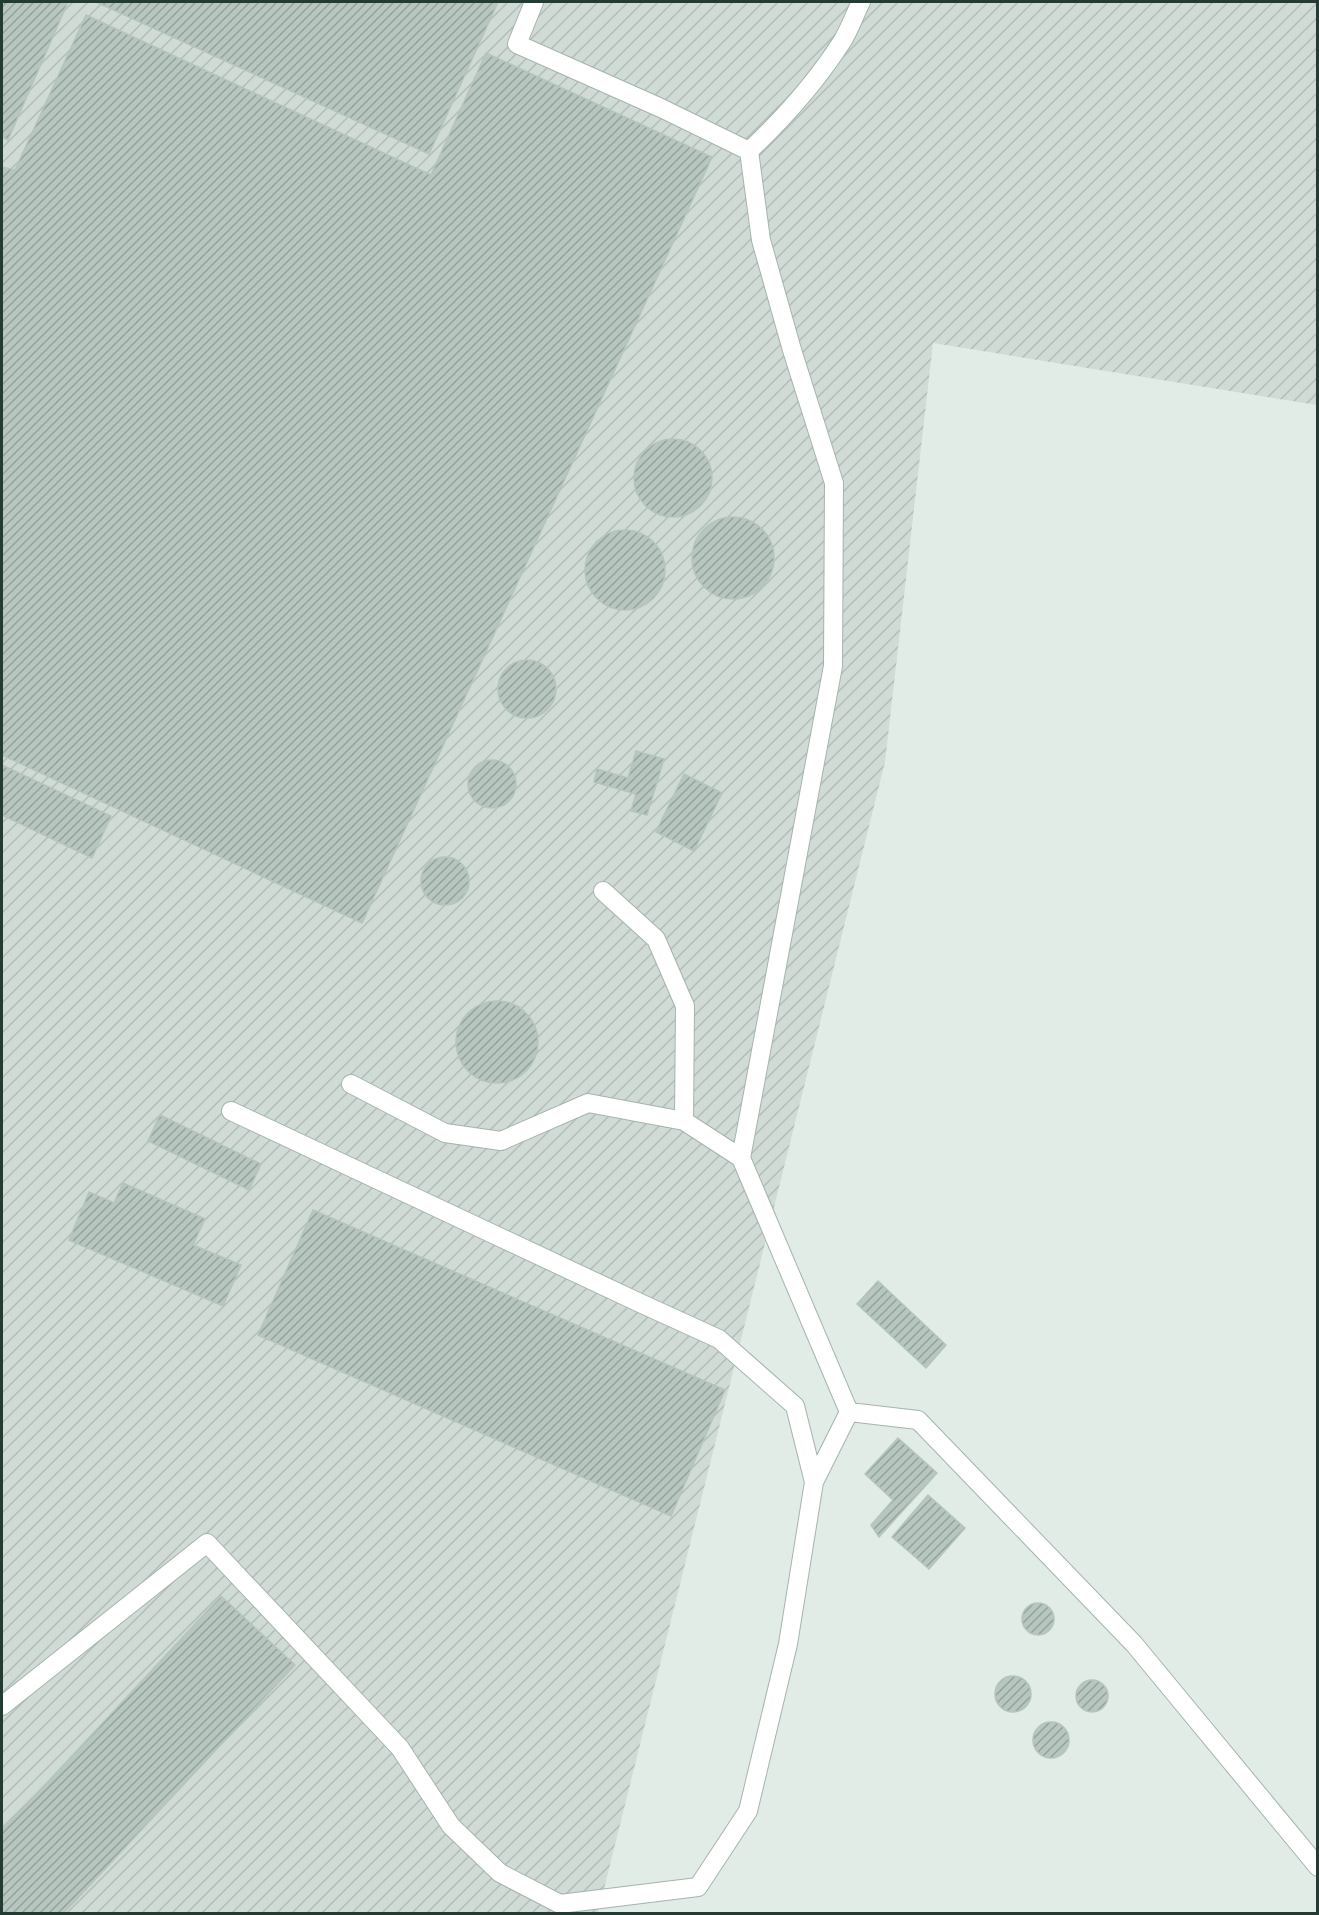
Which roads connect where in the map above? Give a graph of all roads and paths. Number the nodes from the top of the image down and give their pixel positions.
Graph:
1 (534, 2) edge
2 (861, 2) edge
3 (749, 152) junction
4 (603, 891) dead end
5 (351, 1084) dead end
6 (231, 1111) dead end
7 (684, 1121) junction
8 (741, 1158) junction
9 (849, 1412) junction
10 (814, 1482) junction
11 (2, 1706) edge
12 (1317, 1867) edge

1 - 3 lane
2 - 3 lane
3 - 8 lane
4 - 7 lane
5 - 7 lane
6 - 10 lane
7 - 8 lane
8 - 9 lane
9 - 10 lane
9 - 12 lane
10 - 11 lane

